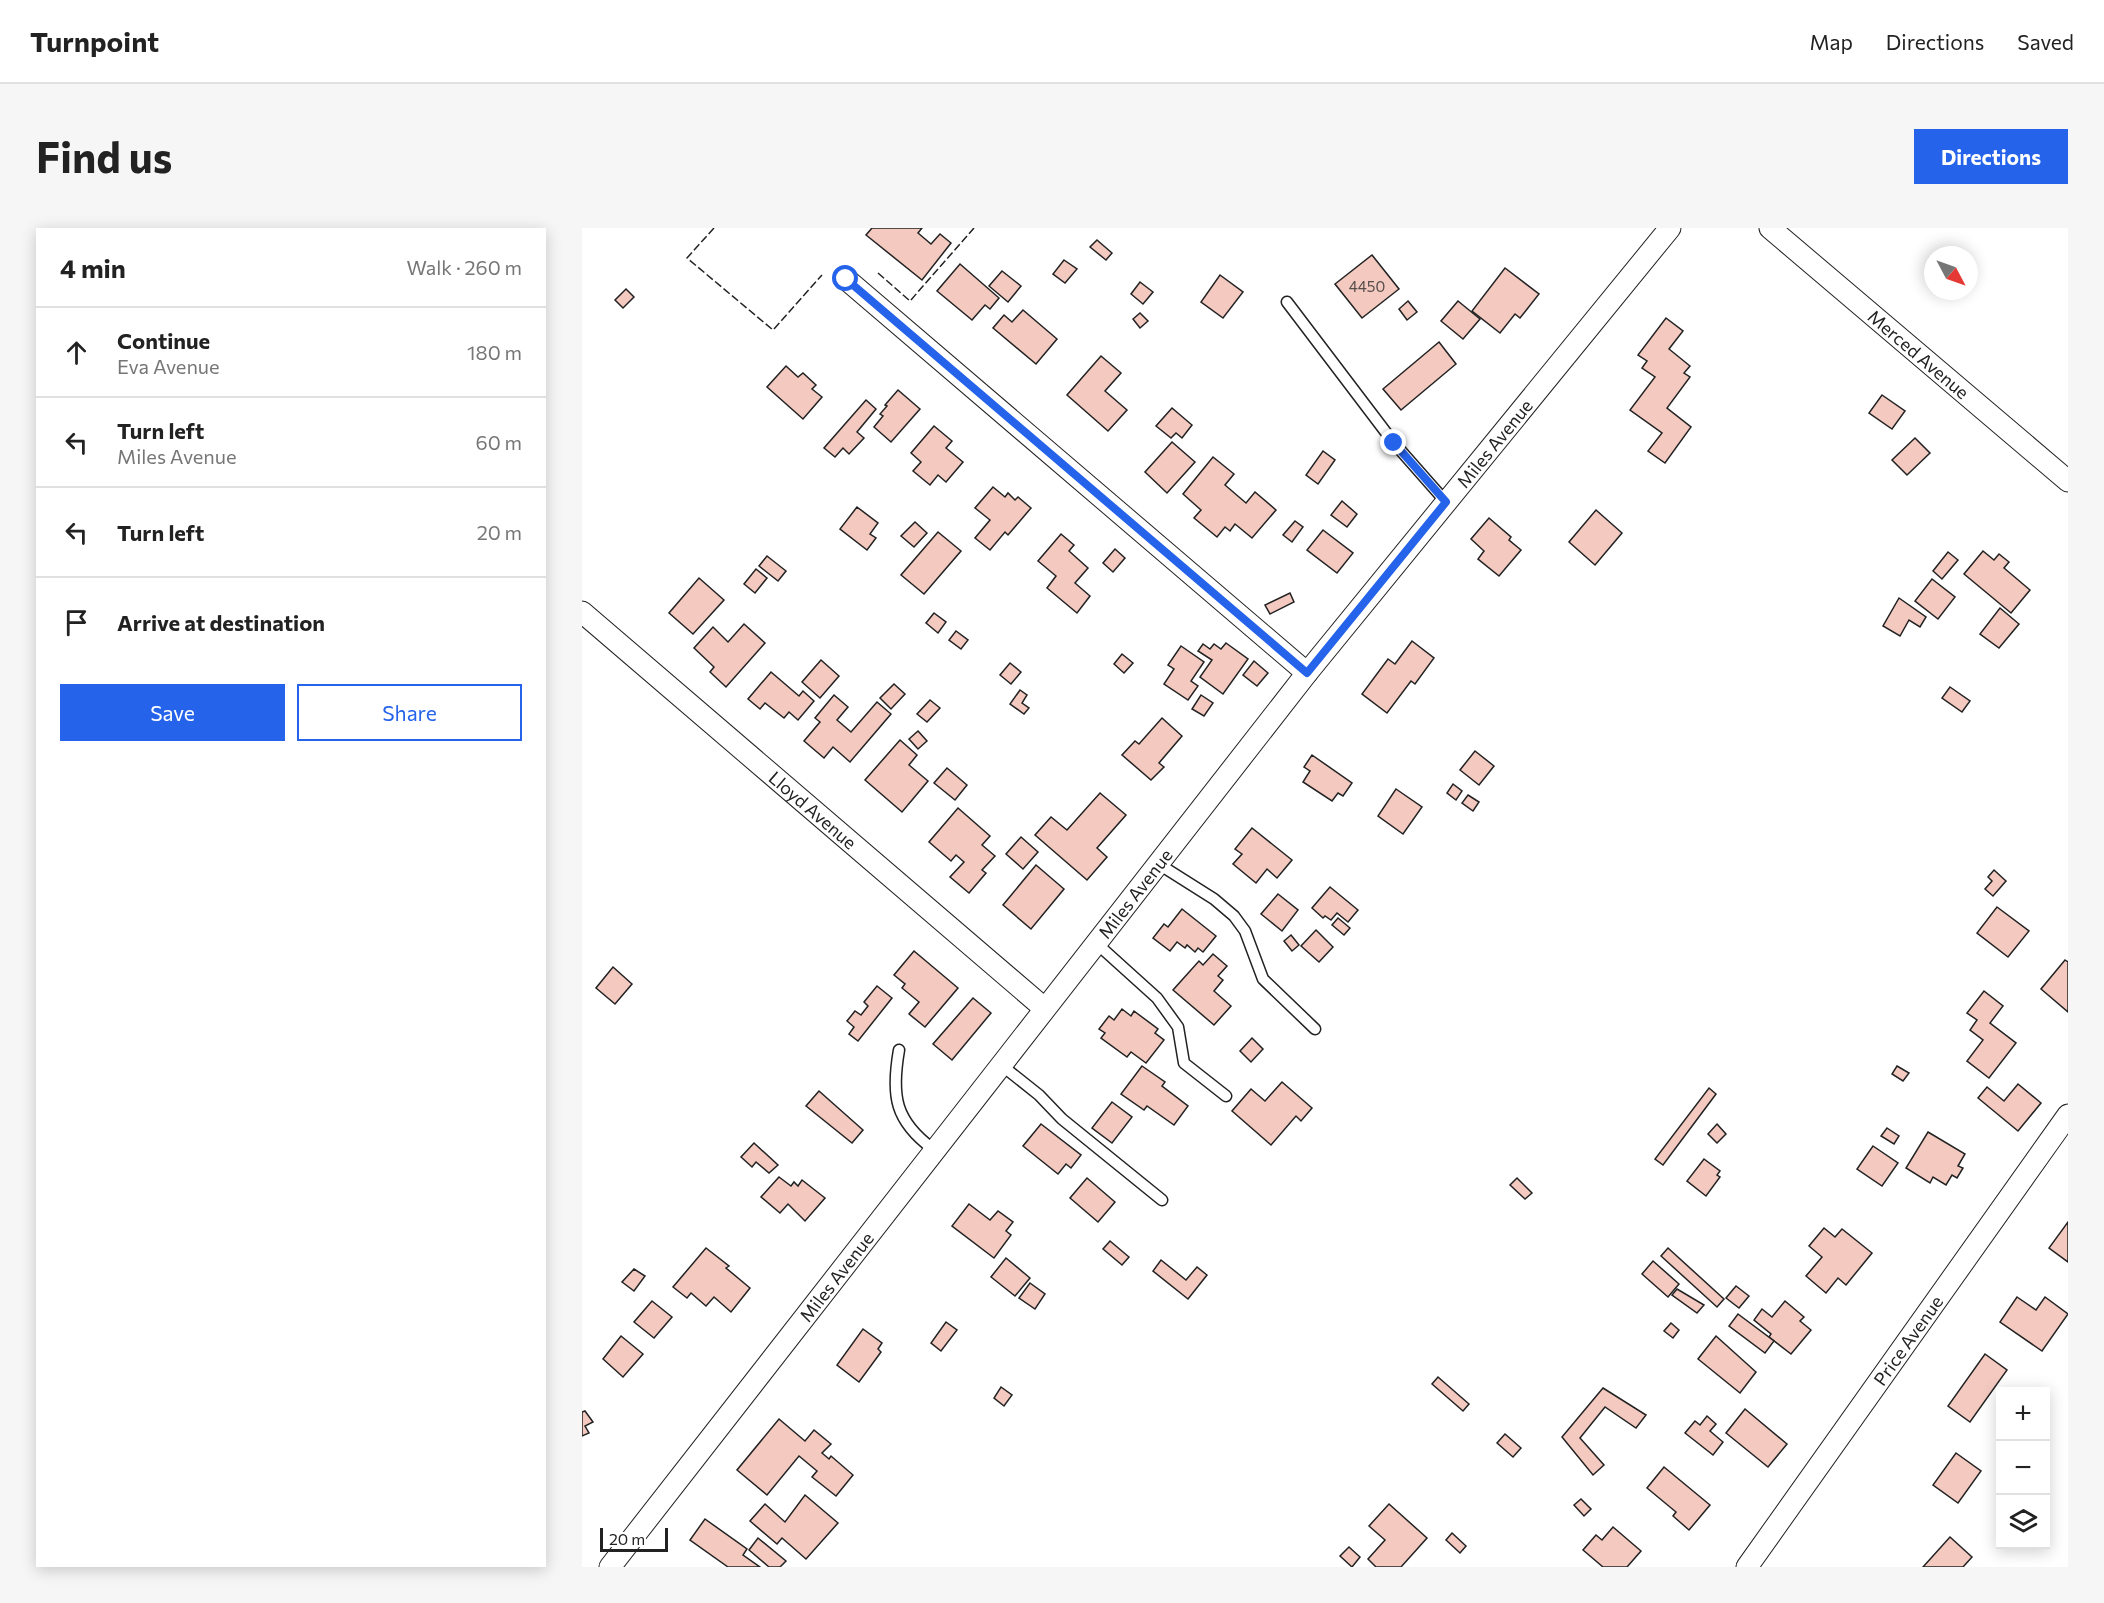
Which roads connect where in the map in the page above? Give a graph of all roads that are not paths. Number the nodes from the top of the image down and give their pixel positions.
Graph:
1 (1670, 228) edge
2 (1770, 228) edge
3 (846, 279) dead end
4 (1287, 302) dead end
5 (2068, 481) edge
6 (1446, 502) junction
7 (582, 612) edge
8 (1307, 673) junction
9 (1157, 863) junction
10 (1095, 942) junction
11 (1044, 1008) junction
12 (1315, 1029) dead end
13 (899, 1050) dead end
14 (1000, 1064) junction
15 (1226, 1096) dead end
16 (2068, 1115) edge
17 (933, 1149) junction
18 (1162, 1200) dead end
19 (610, 1567) edge
20 (1747, 1567) edge

1 - 6 street, Miles Avenue
2 - 5 street, Merced Avenue
3 - 8 street
4 - 6 lane
6 - 8 street, Miles Avenue
7 - 11 street, Lloyd Avenue
8 - 9 street, Miles Avenue
9 - 10 street, Miles Avenue
9 - 12 lane
10 - 11 street, Miles Avenue
10 - 15 lane
11 - 14 street, Miles Avenue
13 - 17 lane
14 - 17 street, Miles Avenue
14 - 18 lane
16 - 20 street, Price Avenue
17 - 19 street, Miles Avenue

